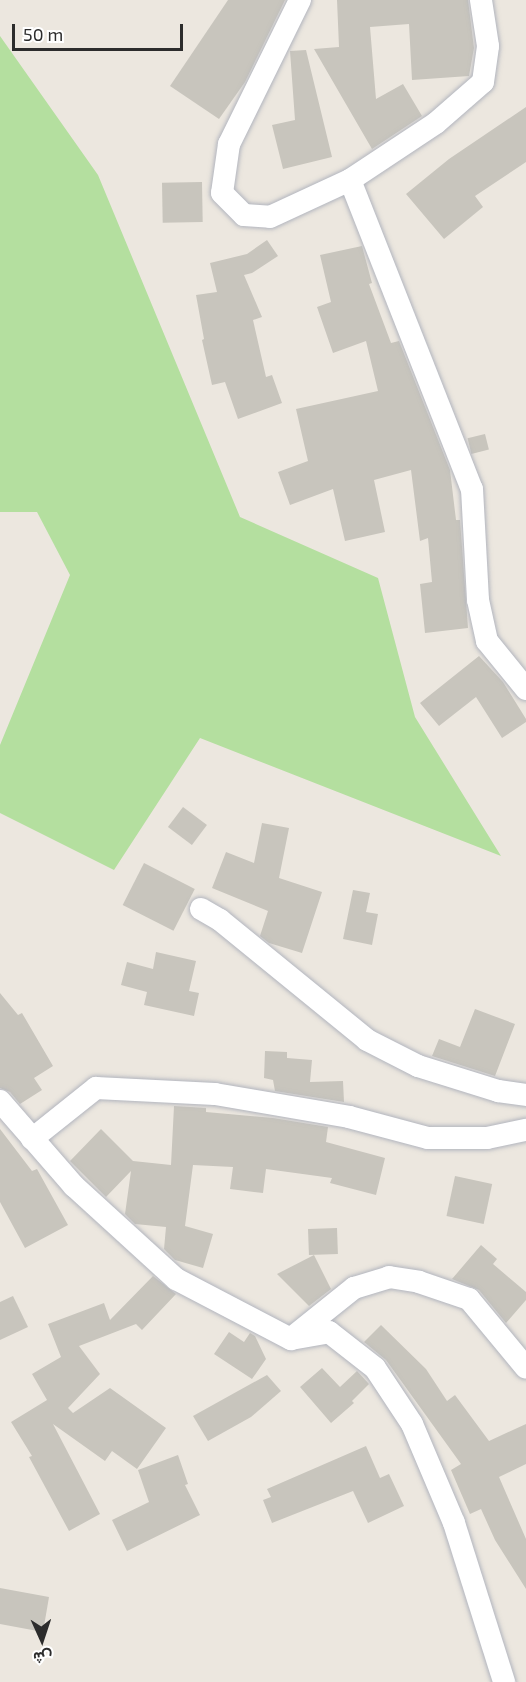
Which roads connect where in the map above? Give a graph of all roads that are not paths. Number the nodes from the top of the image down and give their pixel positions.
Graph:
1 (300, 0) edge
2 (481, 0) edge
3 (350, 180) junction
4 (526, 689) edge
5 (201, 909) dead end
6 (526, 1095) edge
7 (0, 1101) edge
8 (526, 1130) edge
9 (32, 1139) junction
10 (291, 1339) junction
11 (526, 1368) edge
12 (504, 1682) edge

1 - 3 street
2 - 3 street
3 - 4 street
5 - 6 street
7 - 9 street
8 - 9 street
9 - 10 street
10 - 11 street
10 - 12 street

